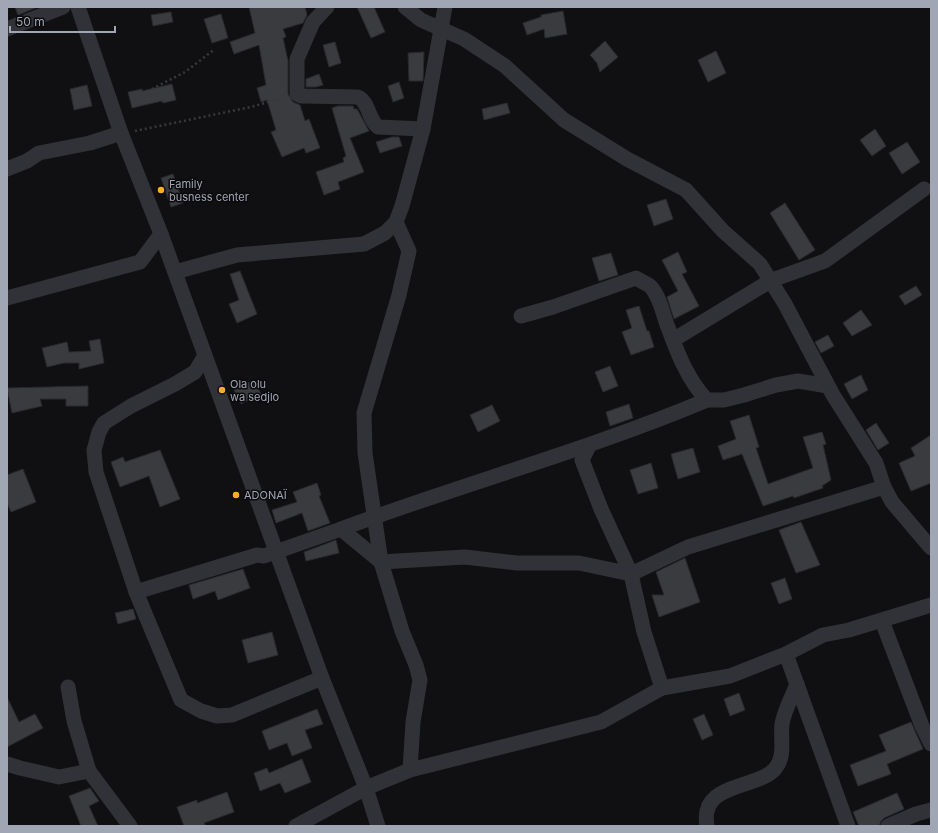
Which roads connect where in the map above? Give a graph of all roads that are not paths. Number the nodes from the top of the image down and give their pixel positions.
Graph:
1 (63, 7) edge
2 (78, 7) edge
3 (327, 7) edge
4 (405, 7) edge
5 (445, 7) edge
6 (441, 27) junction
7 (7, 29) edge
8 (423, 129) junction
9 (121, 133) junction
10 (7, 169) edge
11 (924, 189) dead end
12 (396, 222) junction
13 (160, 234) junction
14 (140, 262) junction
15 (172, 266) junction
16 (772, 280) junction
17 (7, 298) edge
18 (521, 316) dead end
19 (673, 340) junction
20 (204, 357) junction
21 (828, 386) junction
22 (708, 400) junction
23 (589, 446) junction
24 (884, 487) junction
25 (375, 516) junction
26 (341, 529) junction
27 (929, 540) edge
28 (276, 551) junction
29 (381, 562) junction
30 (631, 574) junction
31 (136, 592) junction
32 (931, 605) edge
33 (882, 621) junction
34 (786, 654) junction
35 (322, 678) junction
36 (797, 684) junction
37 (68, 688) dead end
38 (662, 688) junction
39 (931, 744) edge
40 (7, 764) edge
41 (410, 770) junction
42 (89, 771) junction
43 (366, 788) junction
44 (931, 810) edge
45 (130, 826) edge
46 (296, 826) edge
47 (378, 826) edge
48 (707, 826) edge
49 (848, 826) edge
50 (888, 826) edge

1 - 7 street
2 - 9 street
3 - 8 street
4 - 6 street
5 - 6 street
6 - 8 street
6 - 16 street
8 - 12 street
9 - 10 street
9 - 13 street
11 - 16 street
12 - 15 street
12 - 25 street
13 - 14 street
13 - 15 street
14 - 15 street
14 - 17 street
15 - 20 street
16 - 19 street
16 - 21 street
18 - 19 street
19 - 22 street
20 - 28 street
20 - 31 street
21 - 22 street
21 - 24 street
22 - 23 street
23 - 25 street
23 - 30 street
24 - 27 street
24 - 30 street
25 - 26 street
25 - 29 street
26 - 28 street
26 - 29 street
28 - 31 street
28 - 35 street
29 - 30 street
29 - 41 street
30 - 38 street
31 - 35 street
32 - 33 street
33 - 34 street
33 - 39 street
34 - 36 street
34 - 38 street
35 - 43 street
36 - 48 street
36 - 49 street
37 - 42 street
38 - 41 street
40 - 42 street
41 - 43 street
42 - 45 street
43 - 46 street
43 - 47 street
44 - 50 street

